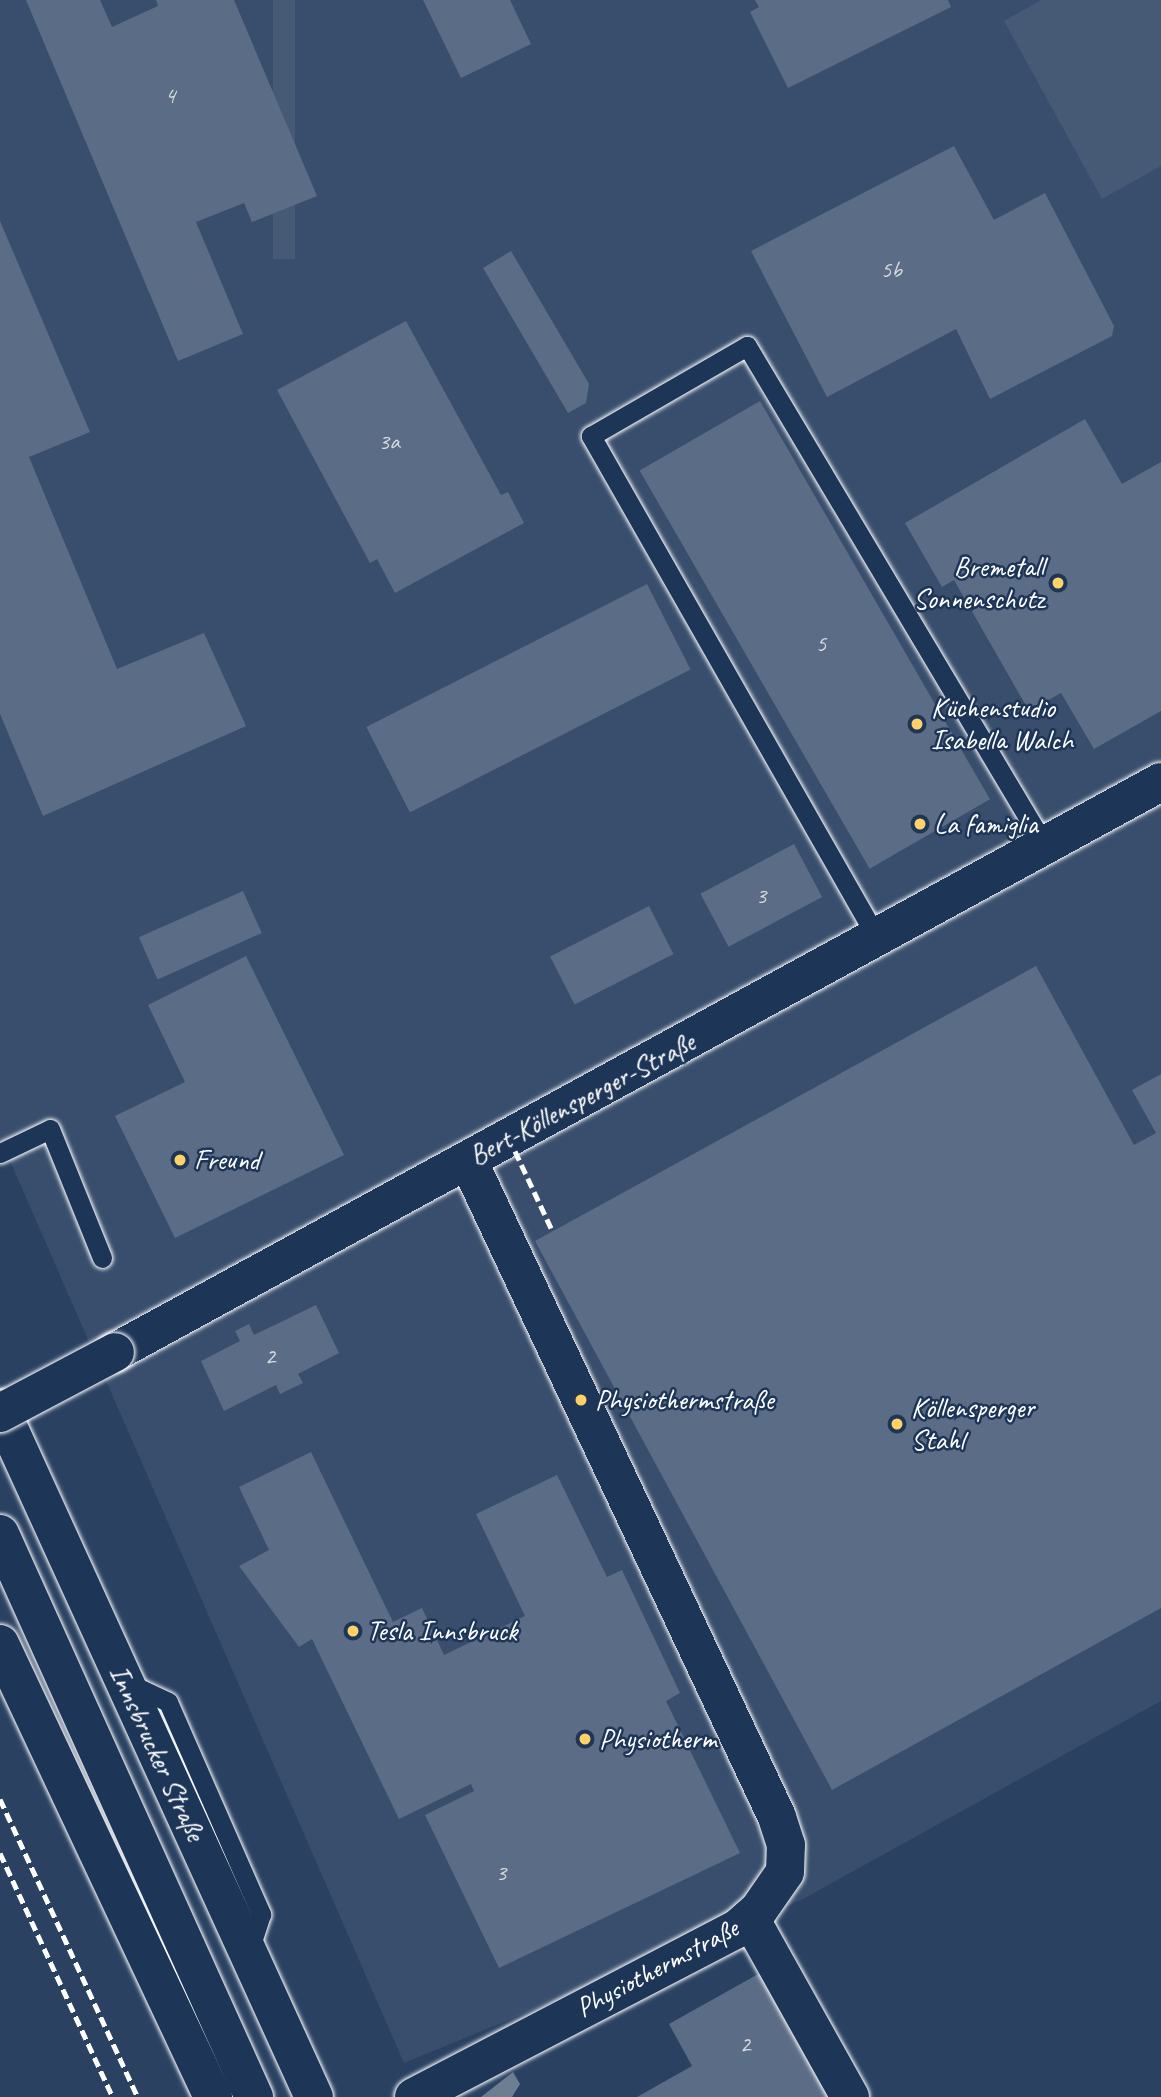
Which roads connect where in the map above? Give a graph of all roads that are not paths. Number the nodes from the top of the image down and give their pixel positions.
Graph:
1 (1161, 782) edge
2 (1045, 846) junction
3 (877, 938) junction
4 (0, 1153) edge
5 (468, 1160) junction
6 (102, 1258) dead end
7 (0, 1411) edge
8 (0, 1534) edge
9 (0, 1644) edge
10 (750, 1918) junction
11 (213, 2097) edge
12 (254, 2097) edge
13 (314, 2097) edge
14 (414, 2097) edge
15 (850, 2097) edge

1 - 2 street, Bert-Köllensperger-Straße
2 - 3 street, Bert-Köllensperger-Straße
2 - 3 lane
3 - 5 street, Bert-Köllensperger-Straße
4 - 6 lane
5 - 7 street, Bert-Köllensperger-Straße, bridge
5 - 10 street, Physiothermstraße
7 - 13 street, Innsbrucker Straße
8 - 12 street
9 - 11 street
10 - 14 street, Physiothermstraße
10 - 15 street

